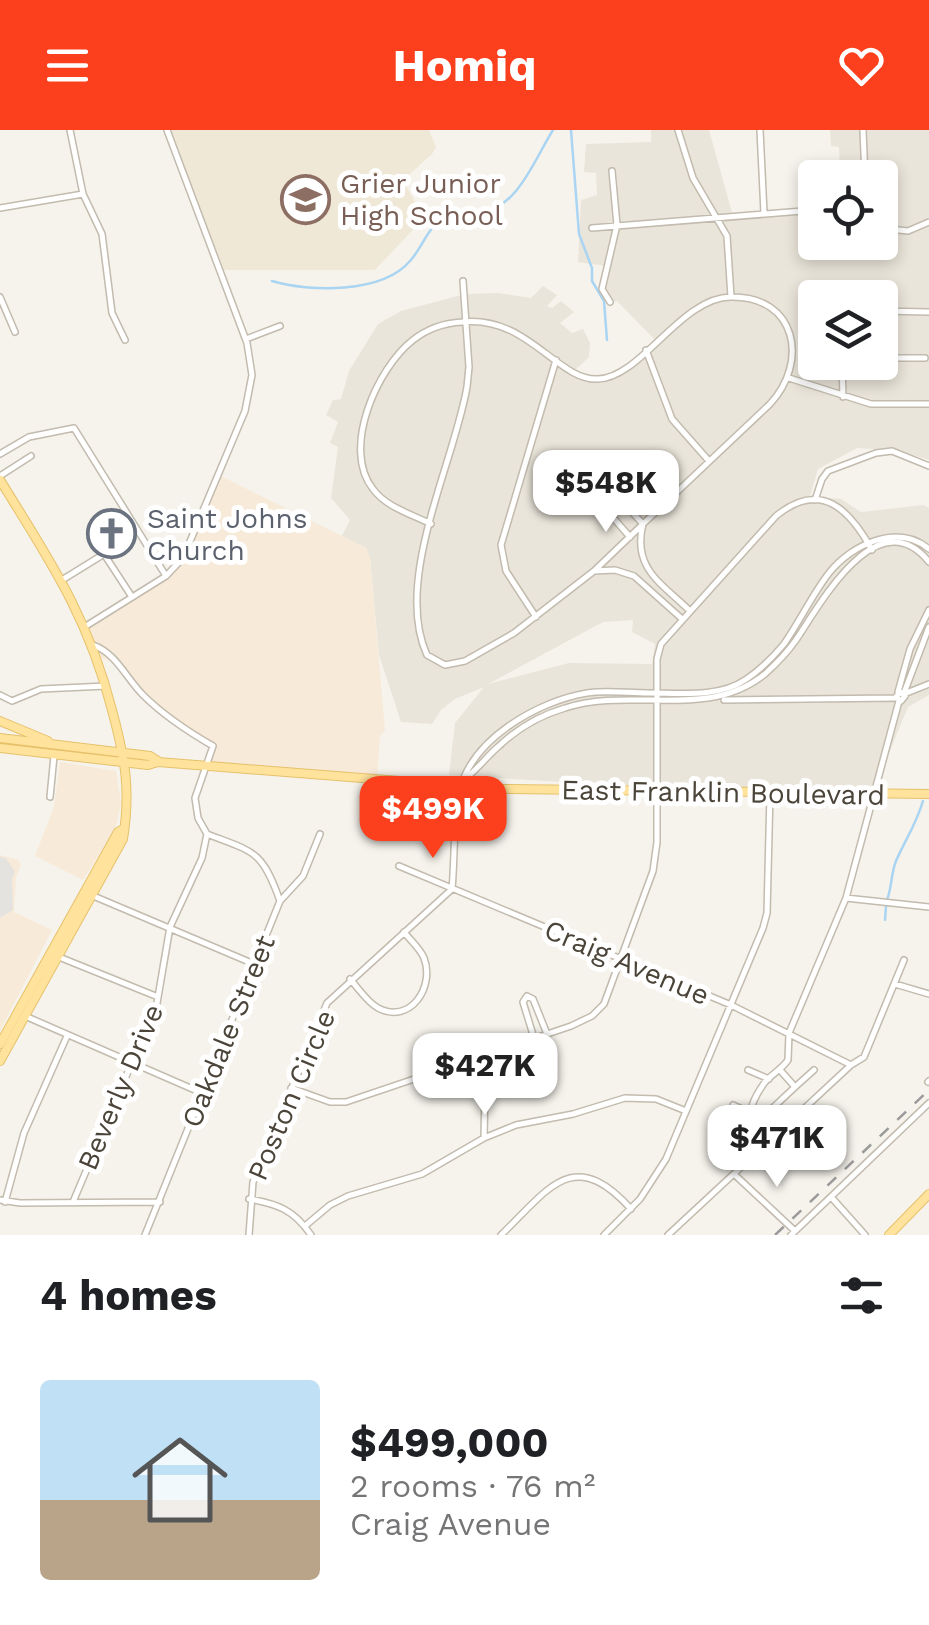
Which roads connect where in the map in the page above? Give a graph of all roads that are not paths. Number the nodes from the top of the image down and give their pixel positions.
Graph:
1 (70, 130) edge
2 (167, 130) edge
3 (678, 130) edge
4 (760, 130) edge
5 (863, 130) edge
6 (864, 160) edge
7 (612, 171) dead end
8 (83, 194) junction
9 (0, 208) edge
10 (798, 211) edge
11 (764, 214) junction
12 (716, 218) junction
13 (929, 222) edge
14 (617, 225) junction
15 (592, 228) dead end
16 (898, 230) edge
17 (464, 281) dead end
18 (730, 296) junction
19 (0, 297) edge
20 (610, 302) dead end
21 (2, 307) edge
22 (898, 311) edge
23 (929, 312) edge
24 (467, 321) junction
25 (280, 326) dead end
26 (15, 332) dead end
27 (246, 339) junction
28 (125, 340) dead end
29 (646, 350) junction
30 (898, 358) edge
31 (926, 358) dead end
32 (556, 360) junction
33 (788, 378) junction
34 (843, 380) edge
35 (843, 397) junction
36 (929, 404) edge
37 (0, 454) edge
38 (30, 456) dead end
39 (710, 462) junction
40 (929, 466) edge
41 (0, 478) edge
42 (815, 500) junction
43 (431, 524) junction
44 (643, 524) junction
45 (630, 536) junction
46 (870, 547) junction
47 (929, 549) edge
48 (929, 562) edge
49 (594, 571) junction
50 (166, 576) junction
51 (62, 580) junction
52 (132, 597) junction
53 (689, 610) junction
54 (929, 610) edge
55 (536, 617) junction
56 (681, 618) junction
57 (86, 626) junction
58 (929, 627) edge
59 (94, 645) junction
60 (929, 684) edge
61 (106, 686) junction
62 (682, 693) junction
63 (0, 695) edge
64 (900, 696) junction
65 (658, 697) junction
66 (714, 700) junction
67 (0, 720) edge
68 (117, 731) junction
69 (0, 738) edge
70 (52, 742) junction
71 (0, 748) edge
72 (96, 749) junction
73 (54, 756) junction
74 (123, 757) junction
75 (206, 766) junction
76 (463, 782) junction
77 (658, 793) junction
78 (770, 793) junction
79 (872, 794) junction
80 (929, 794) edge
81 (50, 797) dead end
82 (206, 834) junction
83 (320, 834) dead end
84 (400, 866) dead end
85 (452, 889) junction
86 (88, 893) junction
87 (846, 898) junction
88 (280, 900) junction
89 (929, 906) edge
90 (170, 927) junction
91 (404, 932) junction
92 (56, 956) junction
93 (622, 960) junction
94 (904, 960) dead end
95 (254, 964) junction
96 (350, 979) junction
97 (895, 984) junction
98 (929, 994) edge
99 (158, 997) junction
100 (732, 1005) junction
101 (25, 1016) junction
102 (789, 1033) junction
103 (547, 1034) junction
104 (67, 1036) junction
105 (534, 1038) junction
106 (0, 1044) edge
107 (481, 1056) junction
108 (0, 1061) edge
109 (132, 1064) junction
110 (851, 1065) junction
111 (748, 1070) dead end
112 (780, 1070) junction
113 (814, 1070) dead end
114 (769, 1079) junction
115 (291, 1088) junction
116 (795, 1088) junction
117 (204, 1094) junction
118 (929, 1103) edge
119 (733, 1106) dead end
120 (686, 1111) junction
121 (751, 1113) junction
122 (749, 1131) junction
123 (484, 1138) junction
124 (722, 1142) dead end
125 (762, 1148) junction
126 (734, 1174) junction
127 (832, 1198) junction
128 (927, 1198) edge
129 (249, 1199) junction
130 (3, 1201) edge
131 (73, 1202) junction
132 (160, 1202) junction
133 (631, 1209) junction
134 (305, 1226) junction
135 (793, 1233) edge
136 (145, 1235) edge
137 (248, 1235) edge
138 (311, 1235) edge
139 (500, 1235) edge
140 (604, 1235) edge
141 (668, 1235) edge
142 (865, 1235) edge
143 (888, 1235) edge

1 - 8 street
2 - 27 street
3 - 12 street
4 - 11 street
5 - 6 street
7 - 14 street
8 - 9 street
8 - 28 street
10 - 11 street
11 - 12 street
12 - 14 street
12 - 18 street
13 - 16 street
14 - 15 street
14 - 20 street
17 - 24 street
18 - 29 street
18 - 33 street
19 - 21 street
21 - 26 street
22 - 23 street
24 - 32 street
24 - 43 street
24 - 43 street
25 - 27 street
27 - 50 street
29 - 32 street
29 - 39 street
30 - 31 street
32 - 55 street
33 - 35 street
33 - 39 street
34 - 35 street
35 - 36 street
37 - 50 street
38 - 41 street
39 - 44 street
40 - 42 street
41 - 51 main road
42 - 46 street
42 - 53 street
43 - 55 street
44 - 45 street
44 - 45 street
44 - 53 street
45 - 49 street
46 - 47 street
46 - 48 street
46 - 62 street
46 - 66 street
49 - 55 street
49 - 56 street
50 - 52 street
51 - 52 street
51 - 57 main road
52 - 57 street
53 - 56 street
54 - 64 street
56 - 65 street
57 - 59 main road
58 - 64 street
59 - 61 main road
59 - 75 street, Beverly Drive
60 - 64 street
61 - 63 street
61 - 68 main road
62 - 65 street
62 - 66 street
64 - 66 street
64 - 79 street
65 - 66 street
65 - 76 street
65 - 77 street
67 - 70 main road
68 - 72 main road
68 - 74 main road
69 - 70 main road, East Franklin Boulevard
70 - 72 main road, East Franklin Boulevard
71 - 73 main road, East Franklin Boulevard
72 - 74 main road, East Franklin Boulevard
73 - 74 main road, East Franklin Boulevard
73 - 81 street
74 - 75 main road, East Franklin Boulevard
74 - 86 main road
75 - 76 main road, East Franklin Boulevard
75 - 82 street, Beverly Drive
76 - 77 main road, East Franklin Boulevard
76 - 85 street
77 - 78 main road, East Franklin Boulevard
77 - 93 street
78 - 79 main road, East Franklin Boulevard
78 - 100 street
79 - 80 main road, East Franklin Boulevard
79 - 87 street
82 - 88 street
82 - 90 street, Beverly Drive
83 - 88 street, Oakdale Street
84 - 85 street, Craig Avenue
85 - 91 street, Poston Circle
85 - 93 street, Craig Avenue
86 - 90 street
86 - 92 main road
86 - 106 main road
87 - 89 street
87 - 102 street
88 - 95 street, Oakdale Street
90 - 95 street
90 - 99 street, Beverly Drive
91 - 96 street, Poston Circle
91 - 96 street
92 - 99 street
92 - 101 main road
93 - 100 street, Craig Avenue
93 - 103 street
94 - 97 street
95 - 117 street, Oakdale Street
96 - 115 street, Poston Circle
97 - 98 street
97 - 110 street
99 - 109 street, Beverly Drive
100 - 102 street, Craig Avenue
100 - 120 street
101 - 104 street
101 - 108 main road
102 - 110 street, Craig Avenue
102 - 112 street
103 - 105 street
103 - 105 street
104 - 109 street
104 - 130 street
105 - 107 street
107 - 115 street
107 - 123 street
109 - 117 street
109 - 131 street, Beverly Drive
110 - 125 street
111 - 114 street
112 - 114 street
112 - 116 street
113 - 116 street
114 - 121 street
115 - 129 street, Poston Circle
116 - 122 street
117 - 132 street, Oakdale Street
118 - 127 street
119 - 121 street
120 - 123 street
120 - 133 street
121 - 122 street
122 - 124 street
122 - 125 street
123 - 134 street
125 - 126 street
126 - 135 street
126 - 141 street
127 - 135 street
127 - 142 street
128 - 143 main road
129 - 134 street
129 - 137 street, Poston Circle
130 - 131 street
131 - 132 street
132 - 136 street, Oakdale Street
133 - 139 street
133 - 140 street
134 - 138 street

